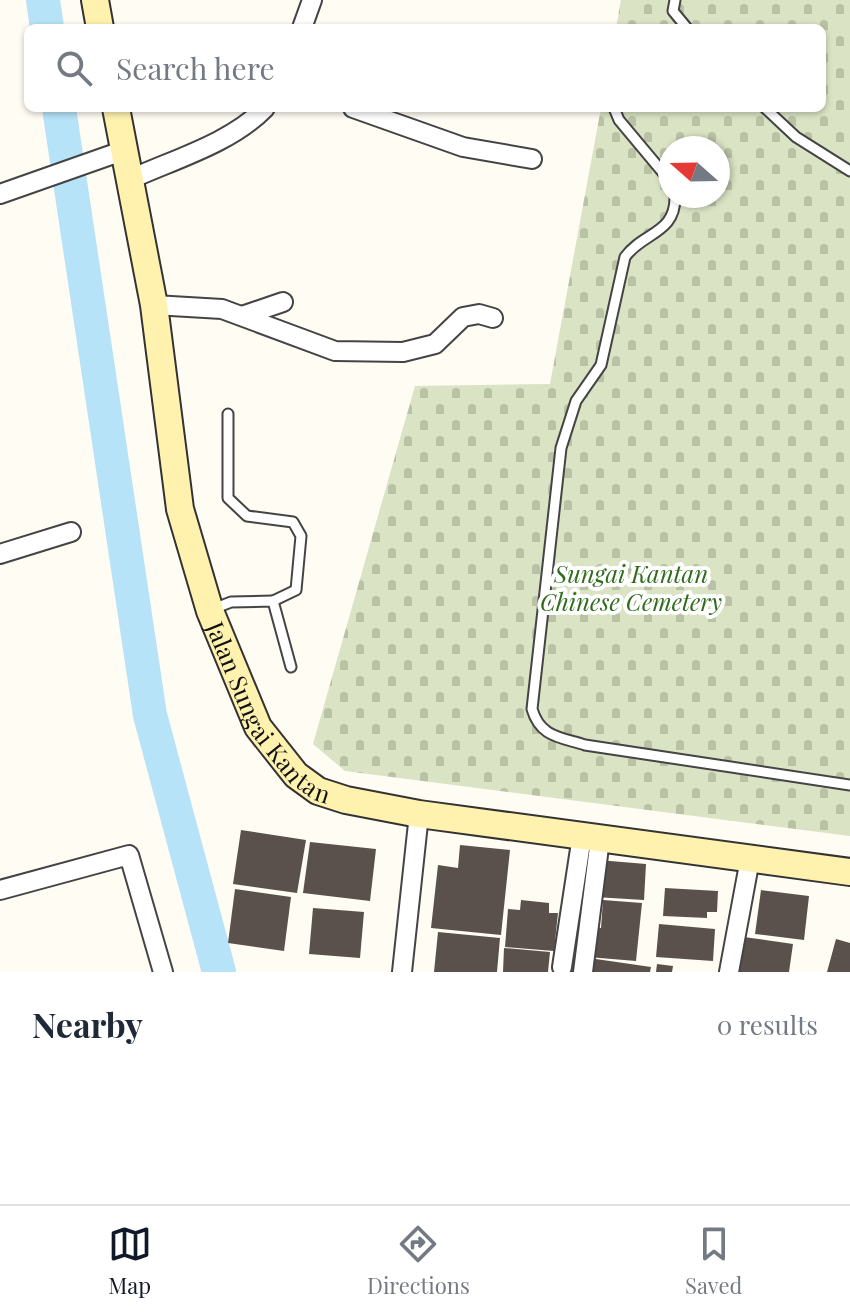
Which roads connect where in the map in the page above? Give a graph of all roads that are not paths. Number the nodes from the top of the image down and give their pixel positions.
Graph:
1 (95, 0) edge
2 (312, 0) edge
3 (675, 0) edge
4 (99, 24) edge
5 (303, 24) edge
6 (684, 24) edge
7 (117, 112) edge
8 (261, 112) edge
9 (364, 112) edge
10 (616, 112) edge
11 (769, 112) edge
12 (125, 150) junction
13 (532, 159) dead end
14 (658, 167) edge
15 (850, 171) edge
16 (131, 179) junction
17 (0, 194) edge
18 (675, 208) edge
19 (283, 302) dead end
20 (154, 305) junction
21 (242, 316) junction
22 (493, 318) dead end
23 (228, 414) dead end
24 (71, 532) dead end
25 (0, 554) edge
26 (273, 601) junction
27 (210, 611) junction
28 (291, 667) dead end
29 (850, 785) edge
30 (419, 814) junction
31 (591, 837) junction
32 (750, 859) junction
33 (850, 872) edge
34 (0, 890) edge
35 (562, 967) dead end
36 (163, 972) edge
37 (402, 972) edge
38 (583, 972) edge
39 (729, 972) edge

1 - 4 main road
2 - 5 street
3 - 6 lane
7 - 12 main road, Jalan Sungai Kantan
8 - 16 street
9 - 13 street
10 - 14 lane
11 - 15 lane
12 - 16 main road, Jalan Sungai Kantan
12 - 17 street
16 - 20 main road, Jalan Sungai Kantan
18 - 29 lane
19 - 21 street
20 - 21 street
20 - 27 main road, Jalan Sungai Kantan
21 - 22 street
23 - 26 lane
24 - 25 street
26 - 27 lane
26 - 28 lane
27 - 30 main road, Jalan Sungai Kantan
30 - 31 main road, Jalan Sungai Kantan
30 - 37 street
31 - 32 main road, Jalan Sungai Kantan
31 - 35 street
31 - 38 street
32 - 33 main road, Jalan Sungai Kantan
32 - 39 street
34 - 36 street

